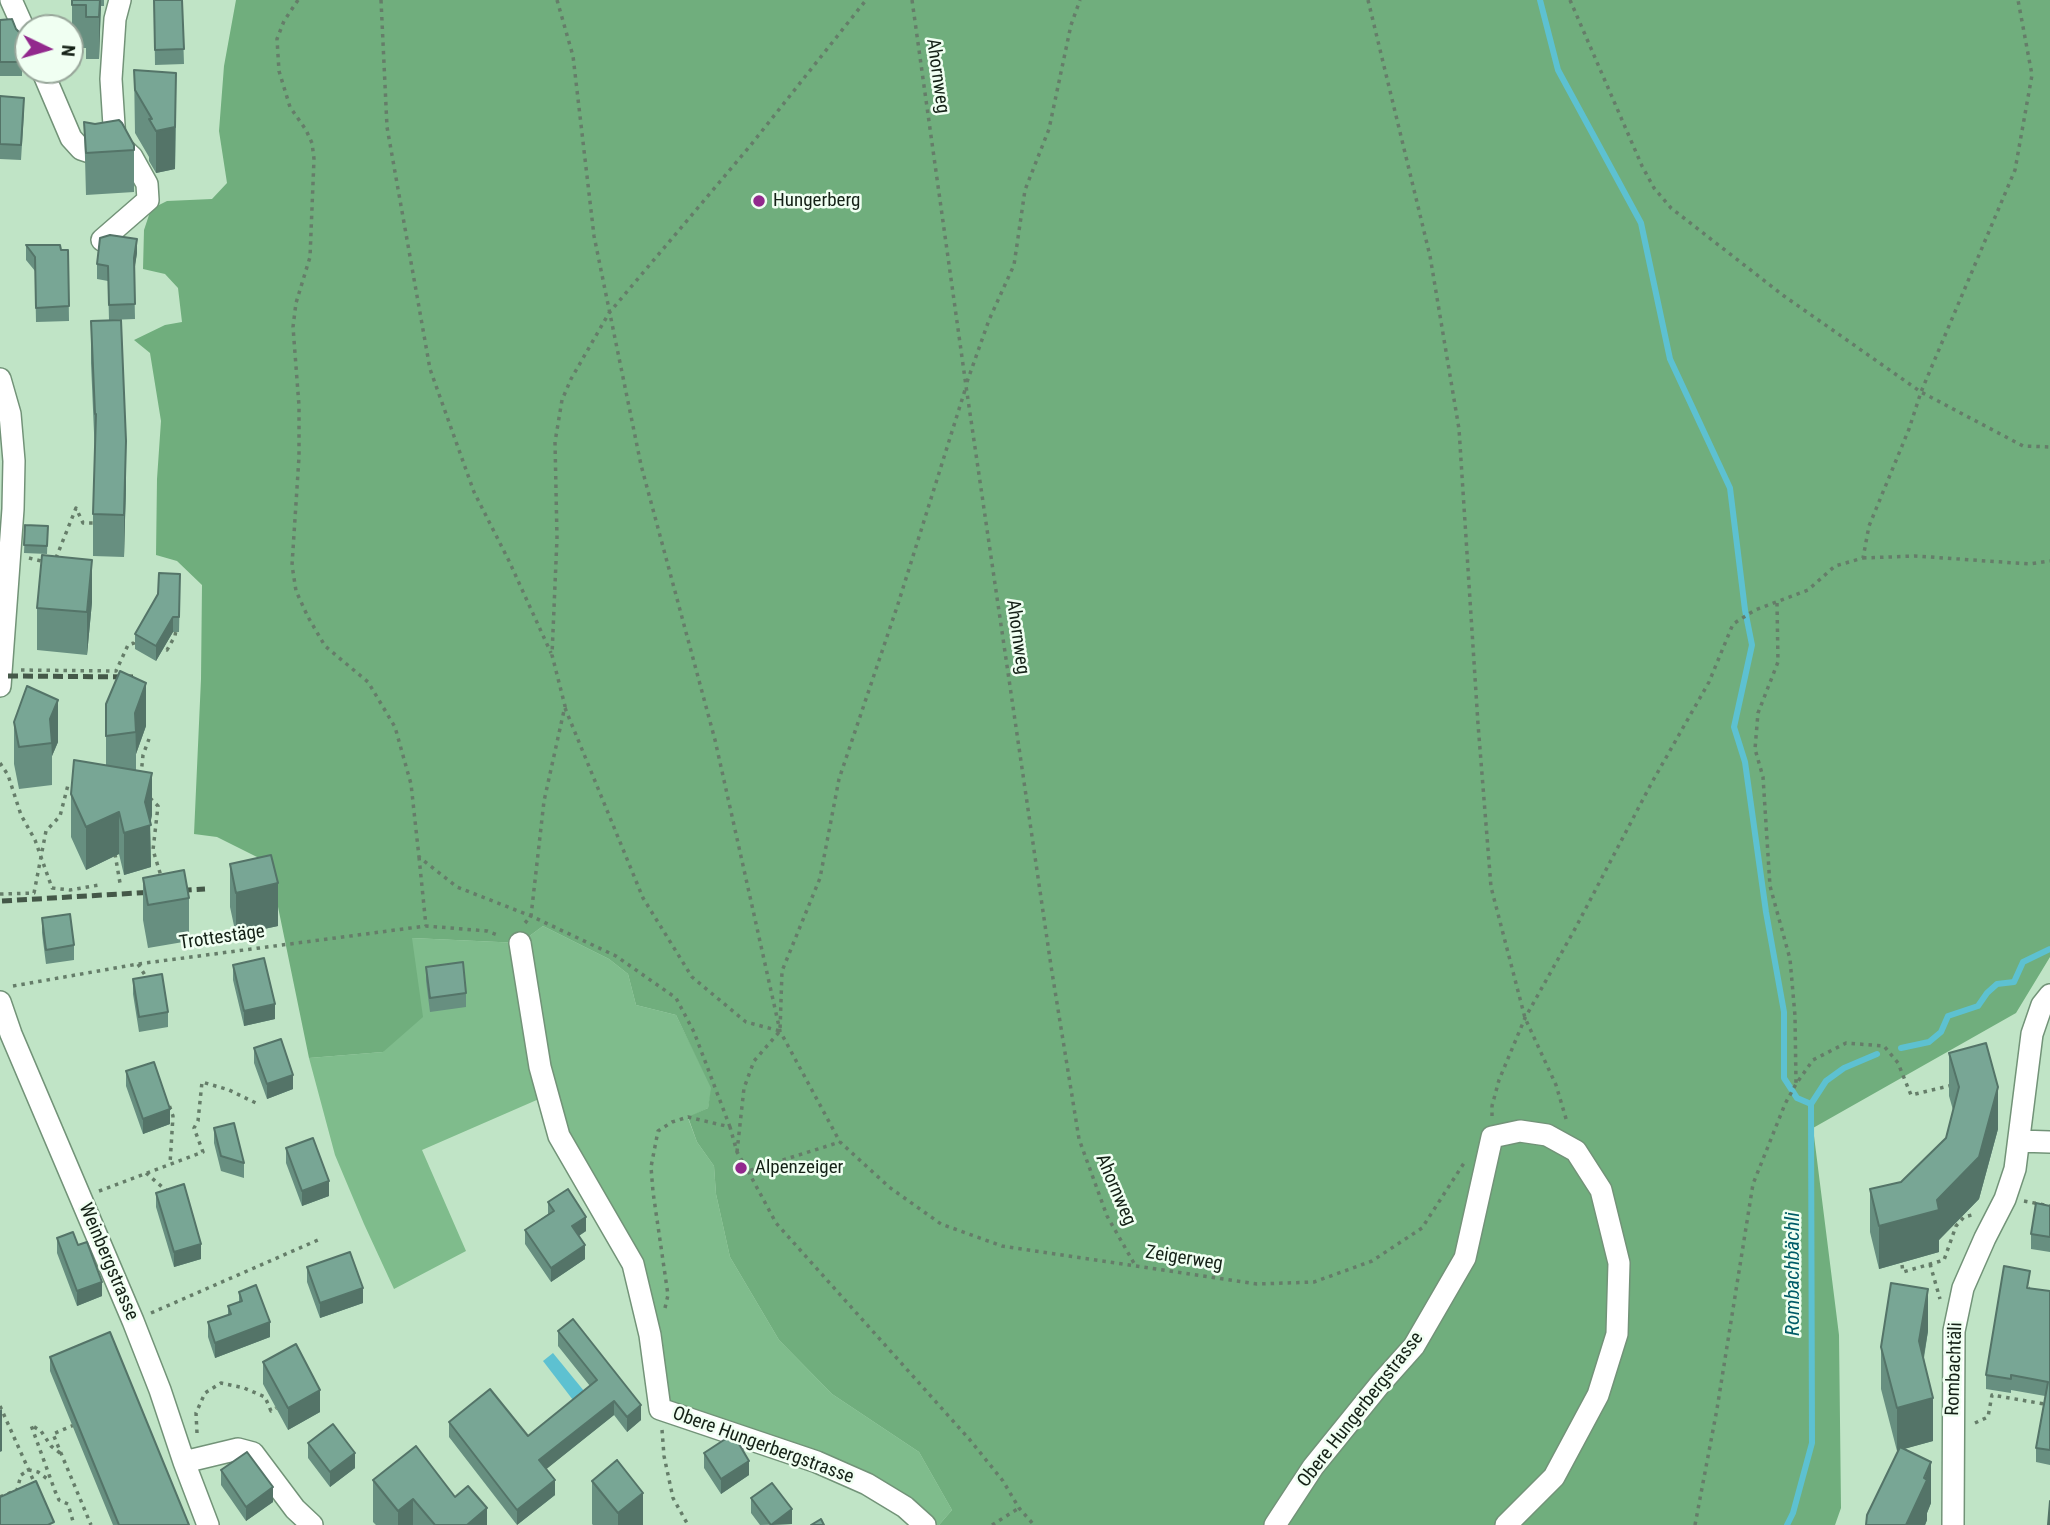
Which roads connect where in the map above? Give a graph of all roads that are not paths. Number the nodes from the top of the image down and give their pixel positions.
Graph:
1 (120, 0) edge
2 (48, 84) edge
3 (115, 141) junction
4 (102, 240) edge
5 (0, 379) edge
6 (1, 678) edge
7 (520, 943) road end
8 (2050, 995) edge
9 (0, 1002) edge
10 (2019, 1141) junction
11 (2050, 1142) edge
12 (191, 1461) junction
13 (208, 1525) edge
14 (312, 1525) edge
15 (925, 1525) edge
16 (1275, 1525) edge
17 (1506, 1525) edge
18 (1953, 1525) edge

1 - 3 street
2 - 3 street
3 - 4 street
5 - 6 street
7 - 15 street, Obere Hungerbergstrasse
8 - 10 street, Rombachtäli
9 - 12 street, Weinbergstrasse
10 - 11 street
10 - 18 street, Rombachtäli
12 - 13 street, Weinbergstrasse
12 - 14 street
16 - 17 street, Obere Hungerbergstrasse

